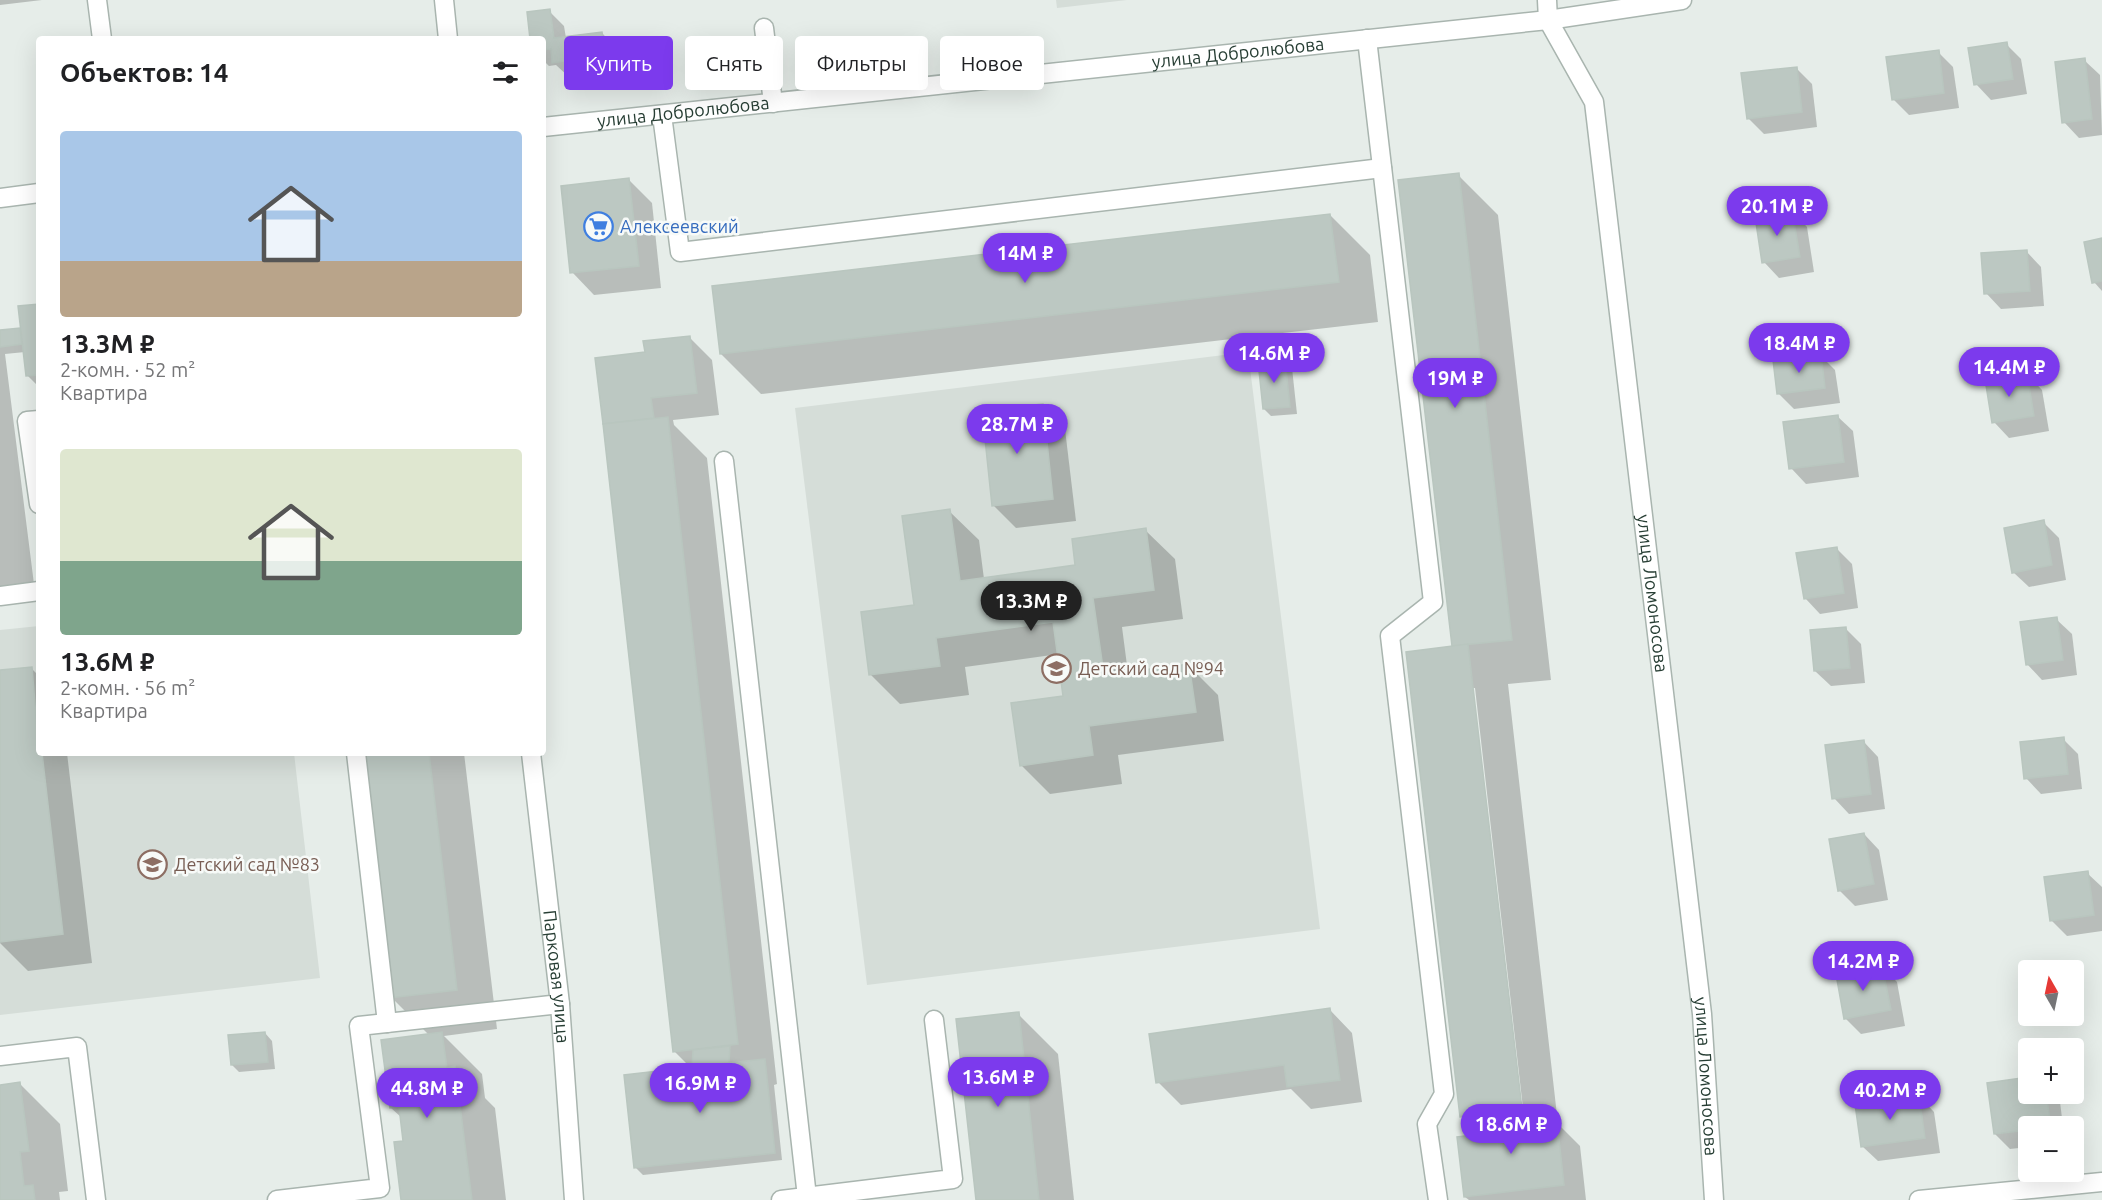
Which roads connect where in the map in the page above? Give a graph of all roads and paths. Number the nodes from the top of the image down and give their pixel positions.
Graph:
1 (97, 0) edge
2 (444, 0) edge
3 (1547, 0) edge
4 (1682, 0) edge
5 (1548, 20) junction
6 (764, 28) dead end
7 (102, 36) edge
8 (448, 36) edge
9 (1367, 39) junction
10 (773, 103) junction
11 (662, 115) junction
12 (546, 127) edge
13 (1382, 168) junction
14 (36, 193) edge
15 (0, 198) edge
16 (36, 420) edge
17 (724, 460) dead end
18 (36, 483) edge
19 (36, 591) edge
20 (0, 596) edge
21 (356, 756) edge
22 (531, 756) edge
23 (560, 1004) junction
24 (934, 1020) dead end
25 (387, 1023) junction
26 (0, 1056) edge
27 (2102, 1182) edge
28 (807, 1197) junction
29 (96, 1200) edge
30 (277, 1200) edge
31 (574, 1200) edge
32 (781, 1200) edge
33 (1438, 1200) edge
34 (1714, 1200) edge
35 (1919, 1200) edge

1 - 7 street
2 - 8 street
3 - 5 street, улица Ломоносова
4 - 5 street, улица Добролюбова
5 - 9 street, улица Добролюбова
5 - 34 street, улица Ломоносова
6 - 10 street
9 - 10 street, улица Добролюбова
9 - 13 street
10 - 11 street, улица Добролюбова
11 - 12 street, улица Добролюбова
11 - 13 street
13 - 33 street
14 - 15 street
16 - 18 street
17 - 28 street
19 - 20 street
21 - 25 street
22 - 23 street, Парковая улица
23 - 25 street
23 - 31 street, Парковая улица
24 - 28 street
25 - 30 street
26 - 29 street
27 - 35 street
28 - 32 street

